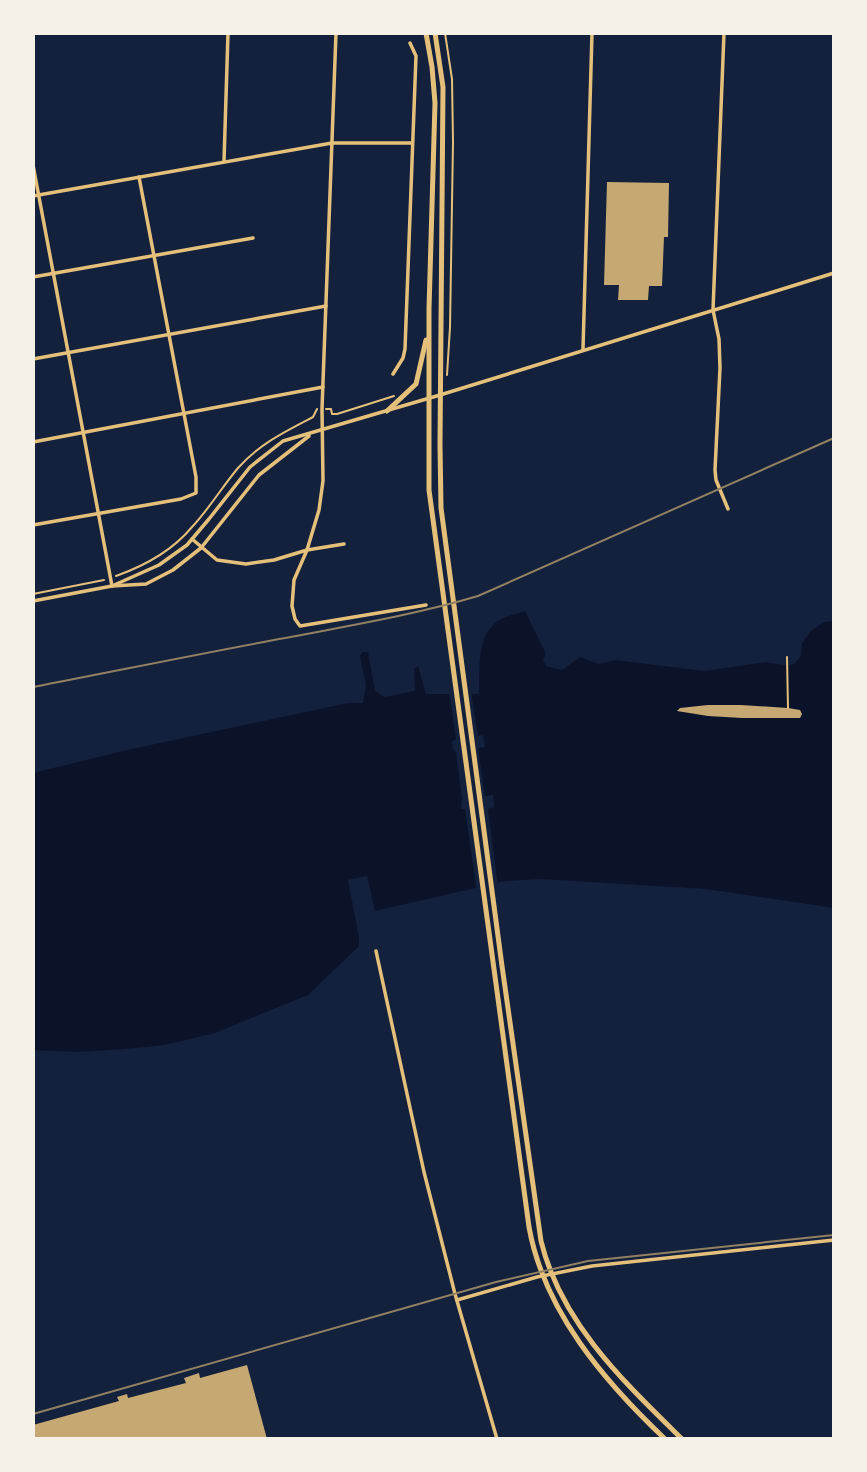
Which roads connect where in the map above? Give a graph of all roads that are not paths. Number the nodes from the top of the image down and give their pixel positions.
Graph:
1 (228, 33) edge
2 (336, 33) edge
3 (426, 33) edge
4 (435, 33) edge
5 (592, 33) edge
6 (724, 33) edge
7 (410, 43) dead end
8 (332, 143) junction
9 (412, 143) junction
10 (224, 161) junction
11 (33, 165) edge
12 (139, 177) junction
13 (36, 195) edge
14 (253, 238) dead end
15 (154, 256) junction
16 (834, 273) edge
17 (53, 274) junction
18 (33, 277) edge
19 (326, 306) junction
20 (713, 310) junction
21 (429, 330) junction
22 (169, 335) junction
23 (583, 349) junction
24 (68, 353) junction
25 (33, 359) edge
26 (393, 374) dead end
27 (323, 387) junction
28 (440, 395) junction
29 (428, 399) junction
30 (387, 411) junction
31 (183, 413) junction
32 (322, 430) junction
33 (82, 431) junction
34 (313, 433) junction
35 (33, 442) edge
36 (728, 509) dead end
37 (97, 514) junction
38 (33, 525) edge
39 (192, 539) junction
40 (344, 544) dead end
41 (201, 548) junction
42 (307, 550) junction
43 (112, 586) junction
44 (33, 601) edge
45 (426, 605) dead end
46 (376, 951) dead end
47 (834, 1240) edge
48 (457, 1300) junction
49 (497, 1439) edge
50 (665, 1439) edge
51 (682, 1439) edge

1 - 10 street
2 - 8 street
3 - 21 main road
4 - 28 main road
5 - 23 street
6 - 20 street
7 - 9 street
8 - 9 street
8 - 10 street
8 - 19 street
9 - 26 street
10 - 12 street
11 - 13 street
12 - 13 street
12 - 15 street
13 - 17 street
14 - 15 street
15 - 17 street
15 - 22 street
16 - 20 street
17 - 18 street
17 - 24 street
19 - 22 street
19 - 27 street
20 - 23 street
20 - 36 street
21 - 29 main road
21 - 30 main road
22 - 24 street
22 - 31 street
23 - 28 street
24 - 25 street
24 - 33 street
27 - 31 street
27 - 32 street
28 - 29 street
28 - 51 main road
29 - 30 street
29 - 50 main road
30 - 32 street
31 - 33 street
31 - 37 street
32 - 34 street
32 - 42 street
33 - 35 street
33 - 37 street
34 - 39 street
34 - 41 street
37 - 38 street
37 - 43 street
39 - 41 street
39 - 43 street
40 - 42 street
41 - 42 street
41 - 43 street
42 - 45 street
43 - 44 street
46 - 48 street
47 - 48 street
48 - 49 street

